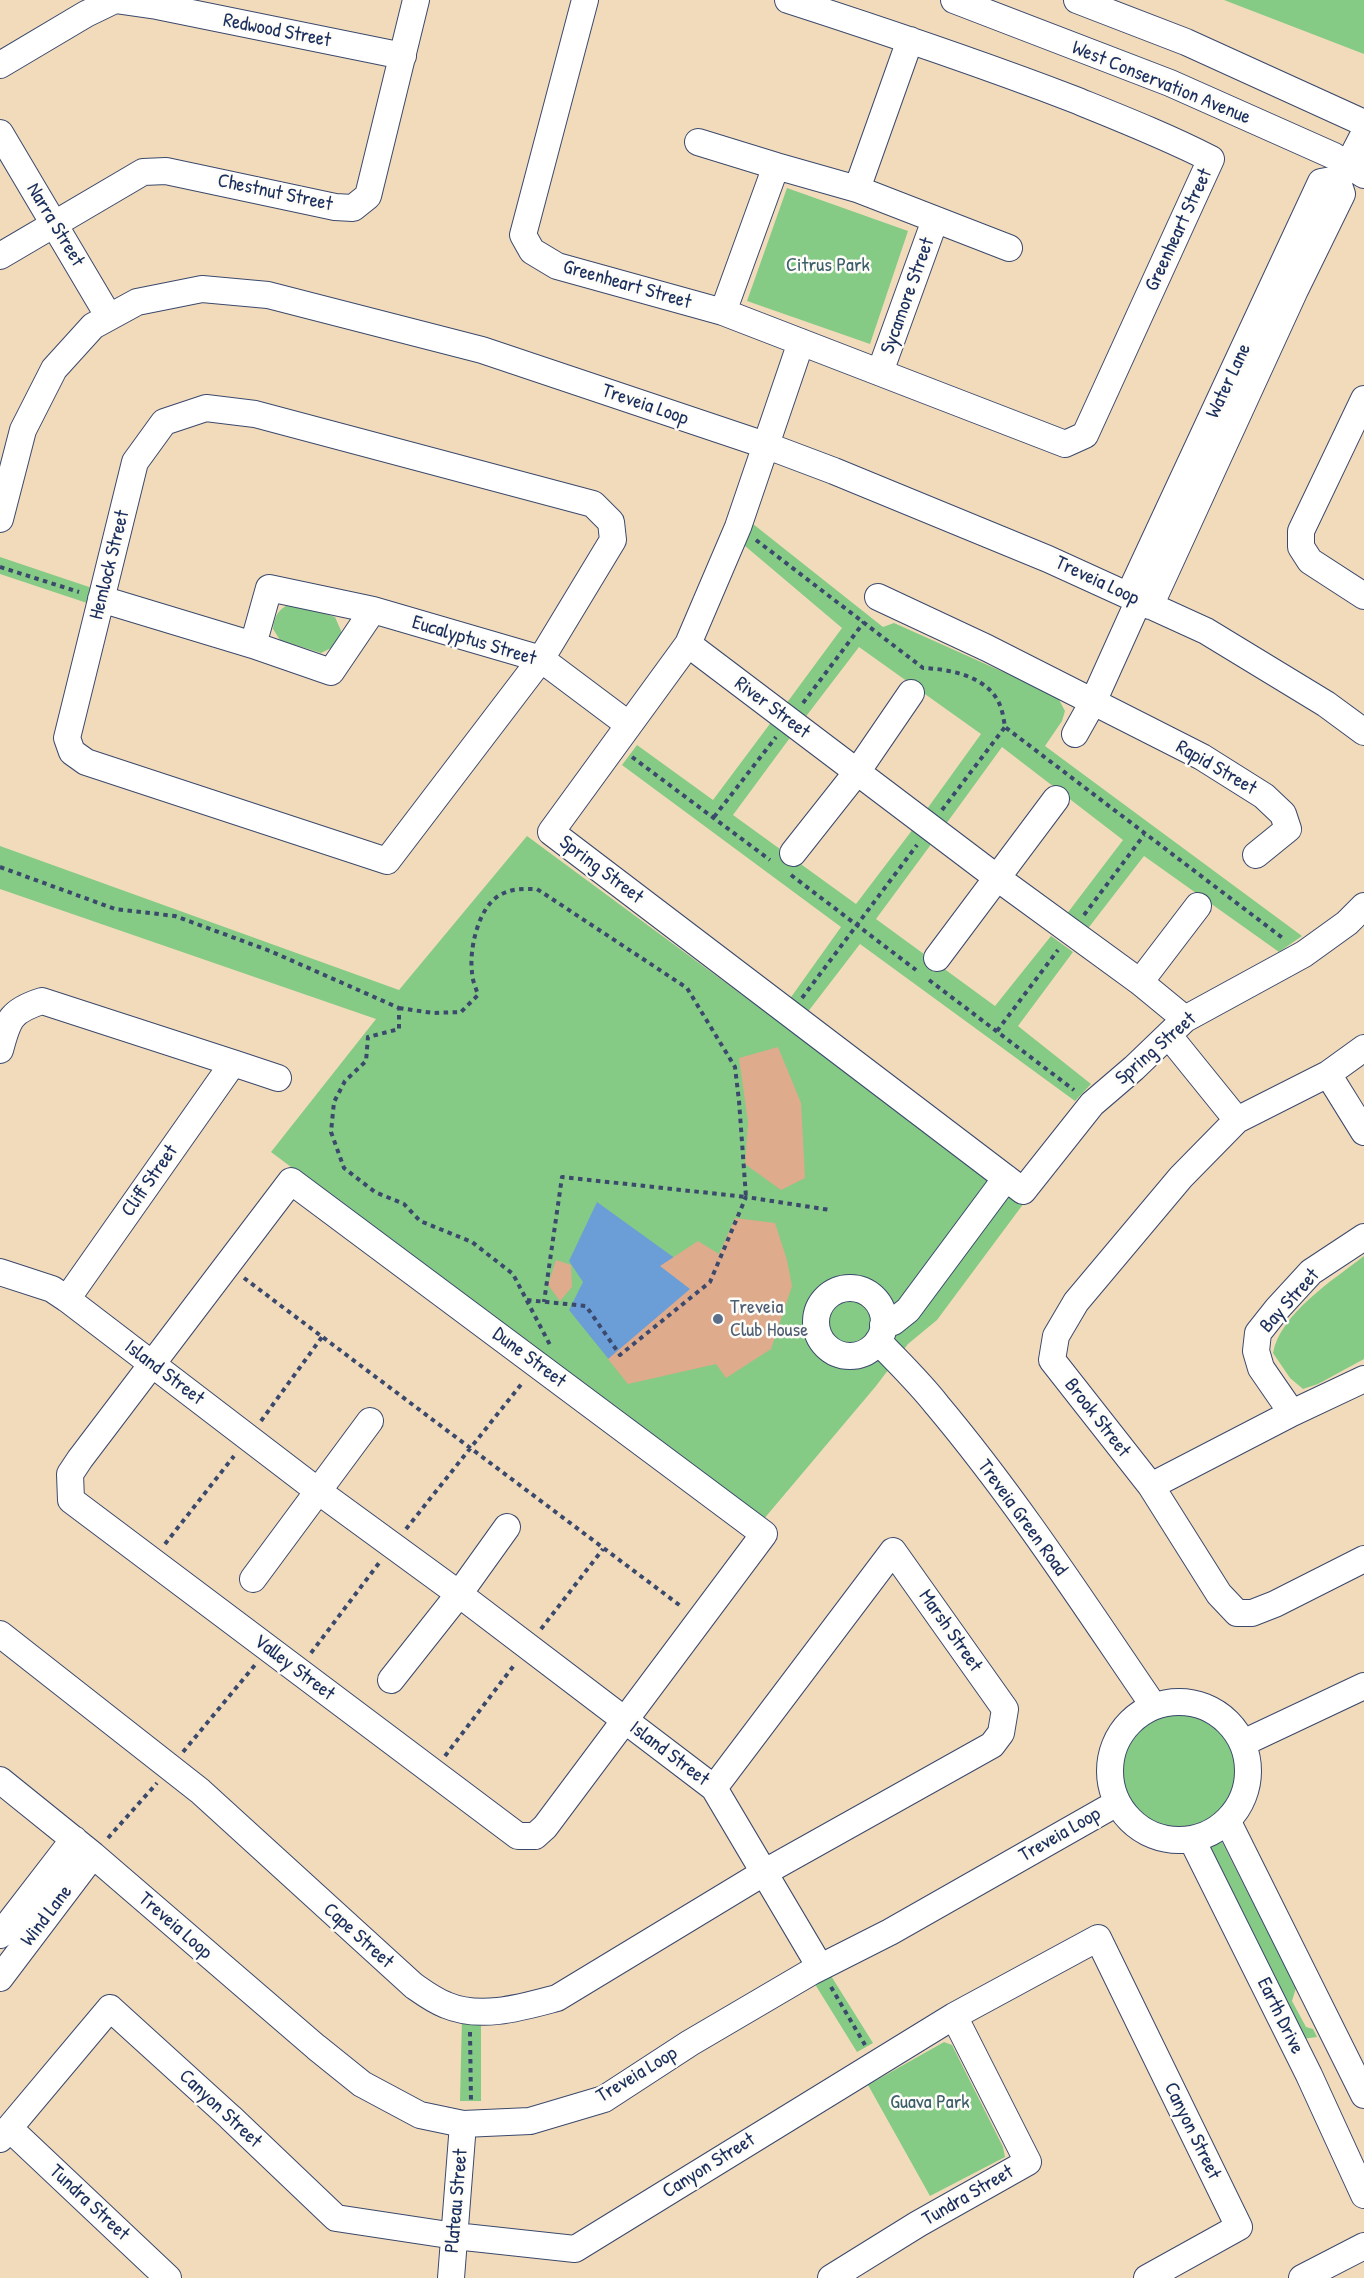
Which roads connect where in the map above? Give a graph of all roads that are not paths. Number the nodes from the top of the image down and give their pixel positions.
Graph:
1 (115, 0) edge
2 (416, 0) edge
3 (585, 0) edge
4 (788, 0) edge
5 (954, 0) edge
6 (1077, 0) edge
7 (910, 40) junction
8 (403, 56) junction
9 (0, 65) edge
10 (1364, 123) edge
11 (0, 133) edge
12 (1364, 134) edge
13 (698, 142) dead end
14 (776, 166) junction
15 (1350, 173) edge
16 (857, 189) junction
17 (935, 220) junction
18 (55, 224) junction
19 (1009, 248) dead end
20 (0, 256) edge
21 (723, 312) junction
22 (109, 317) junction
23 (801, 342) junction
24 (880, 372) junction
25 (1364, 399) edge
26 (765, 445) junction
27 (0, 519) edge
28 (1364, 596) edge
29 (878, 597) dead end
30 (101, 599) junction
31 (1139, 600) junction
32 (373, 610) junction
33 (688, 644) junction
34 (253, 645) junction
35 (541, 659) junction
36 (911, 693) dead end
37 (1093, 702) junction
38 (1364, 732) edge
39 (621, 734) junction
40 (1075, 734) dead end
41 (857, 772) junction
42 (1056, 799) dead end
43 (1257, 855) dead end
44 (784, 862) road end
45 (996, 877) junction
46 (1198, 906) dead end
47 (1364, 906) edge
48 (927, 969) road end
49 (1140, 982) junction
50 (1177, 1027) junction
51 (1364, 1048) edge
52 (0, 1050) edge
53 (233, 1063) junction
54 (1328, 1074) junction
55 (278, 1078) dead end
56 (1237, 1120) junction
57 (1364, 1132) edge
58 (1000, 1186) junction
59 (1364, 1237) edge
60 (0, 1272) edge
61 (67, 1299) junction
62 (152, 1363) junction
63 (1364, 1379) edge
64 (1292, 1413) junction
65 (370, 1421) dead end
66 (1151, 1486) junction
67 (318, 1491) junction
68 (507, 1527) dead end
69 (1364, 1559) edge
70 (253, 1579) dead end
71 (459, 1594) junction
72 (0, 1634) edge
73 (391, 1680) dead end
74 (1364, 1686) edge
75 (1147, 1709) junction
76 (624, 1719) junction
77 (1243, 1743) junction
78 (0, 1780) edge
79 (714, 1788) junction
80 (1117, 1803) junction
81 (1228, 1822) junction
82 (1192, 1840) junction
83 (84, 1847) junction
84 (765, 1872) junction
85 (0, 1935) edge
86 (820, 1967) junction
87 (0, 1978) edge
88 (954, 2016) junction
89 (1364, 2095) edge
90 (467, 2124) junction
91 (4, 2134) edge
92 (1364, 2195) edge
93 (455, 2236) junction
94 (1364, 2246) edge
95 (168, 2278) edge
96 (451, 2278) edge
97 (831, 2278) edge
98 (1147, 2278) edge
99 (1302, 2278) edge

1 - 8 street, Redwood Street
1 - 9 street, Redwood Street
2 - 8 street, Chestnut Street
3 - 21 street, Greenheart Street
4 - 7 street, Greenheart Street
5 - 15 street, West Conservation Avenue
6 - 10 street
7 - 16 street
7 - 24 street, Greenheart Street
8 - 18 street, Chestnut Street
11 - 18 street, Narra Street
12 - 15 street, Water Lane
13 - 14 street, Sycamore Street
14 - 16 street, Sycamore Street
14 - 21 street
15 - 31 street, Water Lane
16 - 17 street, Sycamore Street
17 - 19 street, Sycamore Street
17 - 24 street, Sycamore Street
18 - 20 street, Chestnut Street
18 - 22 street, Narra Street
21 - 23 street, Greenheart Street
22 - 26 street, Treveia Loop
22 - 27 street, Treveia Loop
23 - 24 street, Greenheart Street
23 - 26 street
25 - 28 street
26 - 31 street, Treveia Loop
26 - 33 street, Spring Street
29 - 37 street, Rapid Street
30 - 34 street
30 - 35 street, Hemlock Street
30 - 35 street, Hemlock Street
31 - 37 street
31 - 38 street, Treveia Loop
32 - 34 street
32 - 34 street, Eucalyptus Street
32 - 35 street, Eucalyptus Street
33 - 39 street, Spring Street
33 - 41 street, River Street
35 - 39 street, Eucalyptus Street
36 - 41 street
37 - 40 street
37 - 43 street, Rapid Street
39 - 58 street, Spring Street
41 - 44 street
41 - 45 street, River Street
42 - 45 street
45 - 48 street
45 - 49 street, River Street
46 - 49 street
47 - 50 street, Spring Street
49 - 50 street, River Street
50 - 56 street
50 - 58 street, Spring Street
51 - 54 street, Brook Street
52 - 53 street
53 - 55 street
53 - 61 street, Cliff Street
54 - 56 street, Brook Street
54 - 57 street
56 - 66 street, Brook Street
58 - 75 street, Treveia Green Road
59 - 64 street, Bay Street
60 - 61 street, Island Street
61 - 62 street, Island Street
62 - 67 street, Island Street
62 - 76 street, Valley Street
62 - 76 street, Dune Street
63 - 64 street
64 - 66 street
65 - 67 street
66 - 69 street, Brook Street
67 - 70 street
67 - 71 street, Island Street
68 - 71 street
71 - 73 street
71 - 76 street, Island Street
72 - 84 street, Cape Street
74 - 77 street
75 - 77 street
75 - 80 street
76 - 79 street, Island Street
77 - 81 street
78 - 83 street, Treveia Loop
79 - 84 street, Island Street
79 - 84 street, Marsh Street
80 - 82 street
80 - 86 street, Treveia Loop
81 - 82 street
81 - 89 street, Earth Drive
82 - 92 street, Earth Drive
83 - 85 street, Wind Lane
83 - 87 street, Wind Lane
83 - 90 street, Treveia Loop
84 - 86 street, Island Street
86 - 90 street, Treveia Loop
88 - 93 street, Canyon Street
88 - 97 street, Tundra Street
88 - 98 street, Canyon Street
90 - 93 street, Plateau Street
91 - 93 street, Canyon Street
91 - 95 street, Tundra Street
93 - 96 street, Plateau Street
94 - 99 street

